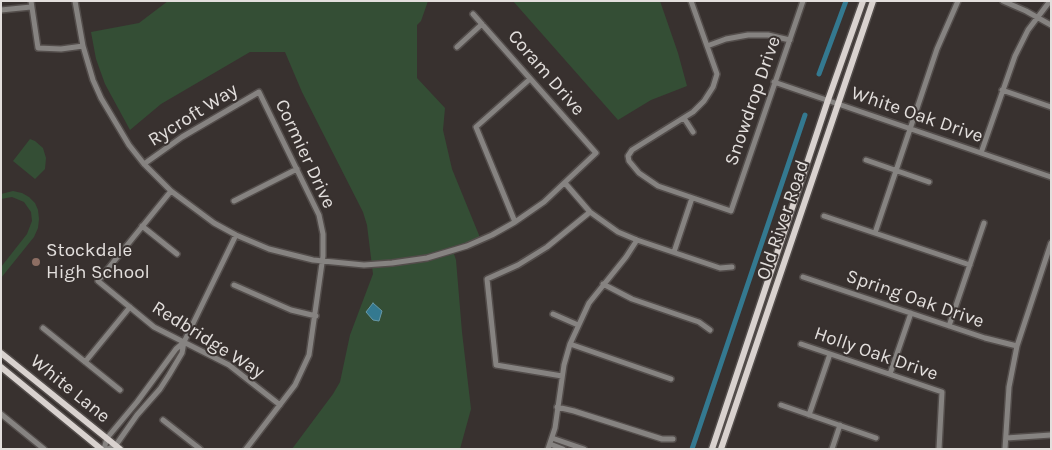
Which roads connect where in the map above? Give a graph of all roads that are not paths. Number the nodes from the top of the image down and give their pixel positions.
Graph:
1 (75, 1) edge
2 (691, 1) edge
3 (803, 1) edge
4 (863, 1) edge
5 (873, 1) edge
6 (958, 1) edge
7 (1003, 1) edge
8 (1050, 1) edge
9 (31, 4) edge
10 (1, 10) edge
11 (473, 14) dead end
12 (1037, 17) junction
13 (482, 24) junction
14 (1051, 25) edge
15 (790, 40) junction
16 (83, 46) junction
17 (457, 46) dead end
18 (707, 46) junction
19 (530, 79) junction
20 (774, 82) junction
21 (1002, 90) junction
22 (259, 92) joint
23 (828, 100) junction
24 (838, 104) junction
25 (1051, 107) edge
26 (684, 118) junction
27 (910, 129) junction
28 (692, 132) dead end
29 (981, 153) junction
30 (866, 160) dead end
31 (144, 164) junction
32 (297, 169) junction
33 (896, 170) junction
34 (1051, 177) edge
35 (929, 182) dead end
36 (565, 183) junction
37 (171, 191) junction
38 (692, 198) junction
39 (234, 201) dead end
40 (590, 212) junction
41 (824, 216) dead end
42 (515, 222) junction
43 (984, 223) dead end
44 (142, 226) junction
45 (874, 233) junction
46 (236, 235) junction
47 (637, 240) junction
48 (1051, 243) edge
49 (674, 252) junction
50 (177, 254) dead end
51 (323, 262) junction
52 (970, 265) junction
53 (732, 267) dead end
54 (803, 277) dead end
55 (234, 284) dead end
56 (603, 284) junction
57 (130, 307) junction
58 (911, 313) junction
59 (553, 314) dead end
60 (316, 316) junction
61 (578, 325) junction
62 (949, 326) junction
63 (43, 328) dead end
64 (710, 330) dead end
65 (184, 342) junction
66 (570, 344) junction
67 (801, 344) dead end
68 (1017, 346) junction
69 (1, 353) edge
70 (830, 354) junction
71 (85, 362) junction
72 (1, 367) edge
73 (890, 374) junction
74 (562, 376) junction
75 (671, 378) dead end
76 (120, 390) dead end
77 (280, 404) junction
78 (781, 405) dead end
79 (557, 407) junction
80 (1, 414) edge
81 (809, 415) junction
82 (163, 420) dead end
83 (840, 426) junction
84 (1051, 435) edge
85 (107, 438) junction
86 (552, 438) junction
87 (876, 438) dead end
88 (1006, 438) junction
89 (673, 439) dead end
90 (549, 446) edge
91 (118, 447) edge
92 (44, 449) edge
93 (105, 449) edge
94 (200, 449) edge
95 (246, 449) edge
96 (563, 449) edge
97 (584, 449) edge
98 (712, 449) edge
99 (721, 449) edge
100 (832, 449) edge
101 (939, 449) edge
102 (1005, 449) edge

1 - 16 street
2 - 18 street
3 - 15 street, Snowdrop Drive
4 - 23 main road, Old River Road
5 - 24 main road, Old River Road
6 - 27 street
7 - 12 street
8 - 12 street
9 - 10 street
9 - 16 street
11 - 13 street, Coram Drive
12 - 14 street
12 - 21 street
13 - 17 street
13 - 19 street, Coram Drive
15 - 18 street
15 - 20 street, Snowdrop Drive
16 - 31 street
18 - 26 street
19 - 36 street, Coram Drive
19 - 42 street
20 - 23 street, White Oak Drive
20 - 38 street, Snowdrop Drive
21 - 25 street
21 - 29 street
22 - 31 street, Rycroft Way
22 - 32 street, Cormier Drive
23 - 24 street, White Oak Drive
23 - 98 main road, Old River Road
24 - 27 street, White Oak Drive
24 - 99 main road, Old River Road
26 - 28 street
26 - 38 street
27 - 29 street, White Oak Drive
27 - 33 street
29 - 34 street, White Oak Drive
30 - 33 street
31 - 37 street
32 - 39 street
32 - 51 street, Cormier Drive
33 - 35 street
33 - 45 street
36 - 40 street
36 - 42 street
37 - 44 street
37 - 46 street
38 - 49 street
40 - 47 street
40 - 74 street
41 - 45 street
42 - 51 street
43 - 52 street
44 - 50 street
44 - 57 street, Redbridge Way
45 - 52 street
46 - 51 street
46 - 65 street
47 - 49 street
47 - 56 street
48 - 68 street
49 - 53 street
51 - 60 street, Cormier Drive
52 - 62 street
54 - 58 street, Spring Oak Drive
55 - 60 street
56 - 61 street
56 - 64 street
57 - 65 street, Redbridge Way
57 - 71 street
58 - 62 street, Spring Oak Drive
58 - 73 street
59 - 61 street
60 - 77 street, Cormier Drive
61 - 66 street
62 - 68 street, Spring Oak Drive
63 - 71 street
65 - 77 street, Redbridge Way
65 - 85 street
65 - 91 street
66 - 74 street
66 - 75 street
67 - 70 street, Holly Oak Drive
68 - 88 street
69 - 85 main road, White Lane
70 - 73 street, Holly Oak Drive
70 - 81 street
71 - 76 street
72 - 93 main road, White Lane
73 - 101 street, Holly Oak Drive
74 - 79 street
77 - 95 street, Cormier Drive
78 - 81 street
79 - 86 street
79 - 89 street
80 - 92 street
81 - 83 street
82 - 94 street
83 - 87 street
83 - 100 street
84 - 88 street
85 - 91 main road, White Lane
85 - 93 street
86 - 90 street
86 - 97 street
88 - 102 street
90 - 96 street
91 - 93 street

